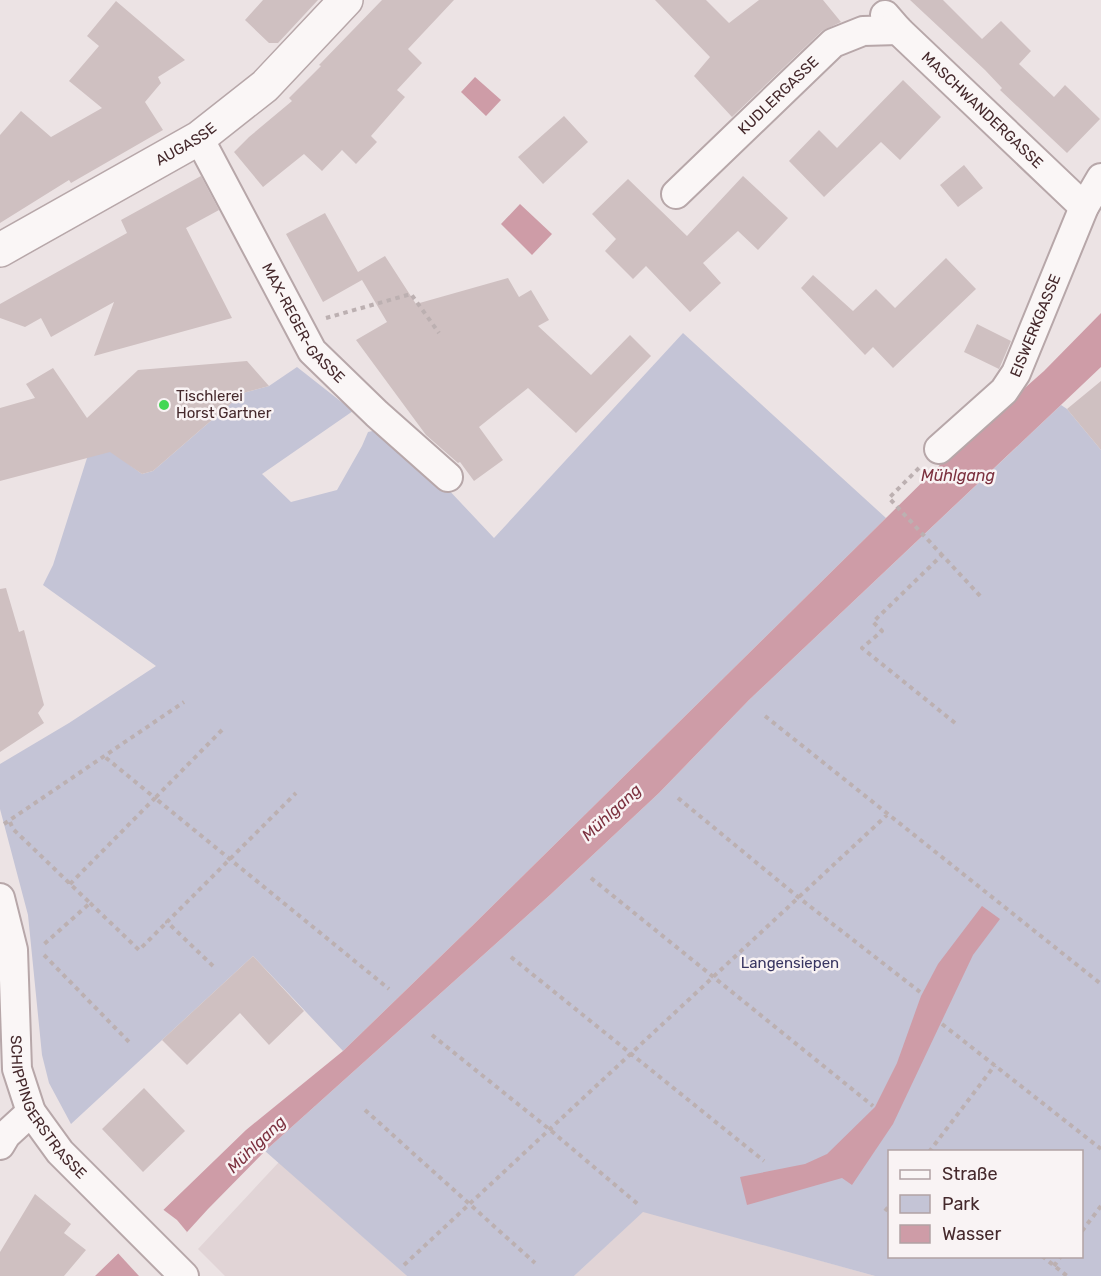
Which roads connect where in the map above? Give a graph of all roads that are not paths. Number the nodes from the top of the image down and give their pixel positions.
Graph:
1 (346, 0) edge
2 (890, 21) joint
3 (199, 138) junction
4 (1101, 178) edge
5 (676, 194) dead end
6 (1084, 207) junction
7 (0, 250) edge
8 (939, 449) road end
9 (448, 477) dead end
10 (0, 898) edge
11 (31, 1112) junction
12 (0, 1145) edge
13 (176, 1268) edge

1 - 3 street, AUGASSE
2 - 5 street, KUDLERGASSE
2 - 6 street, MASCHWANDERGASSE
3 - 7 street, AUGASSE
3 - 9 street, MAX-REGER-GASSE
4 - 6 street, EISWERKGASSE
6 - 8 street, EISWERKGASSE
10 - 11 street, SCHIPPINGERSTRASSE
11 - 12 street
11 - 13 street, SCHIPPINGERSTRASSE

